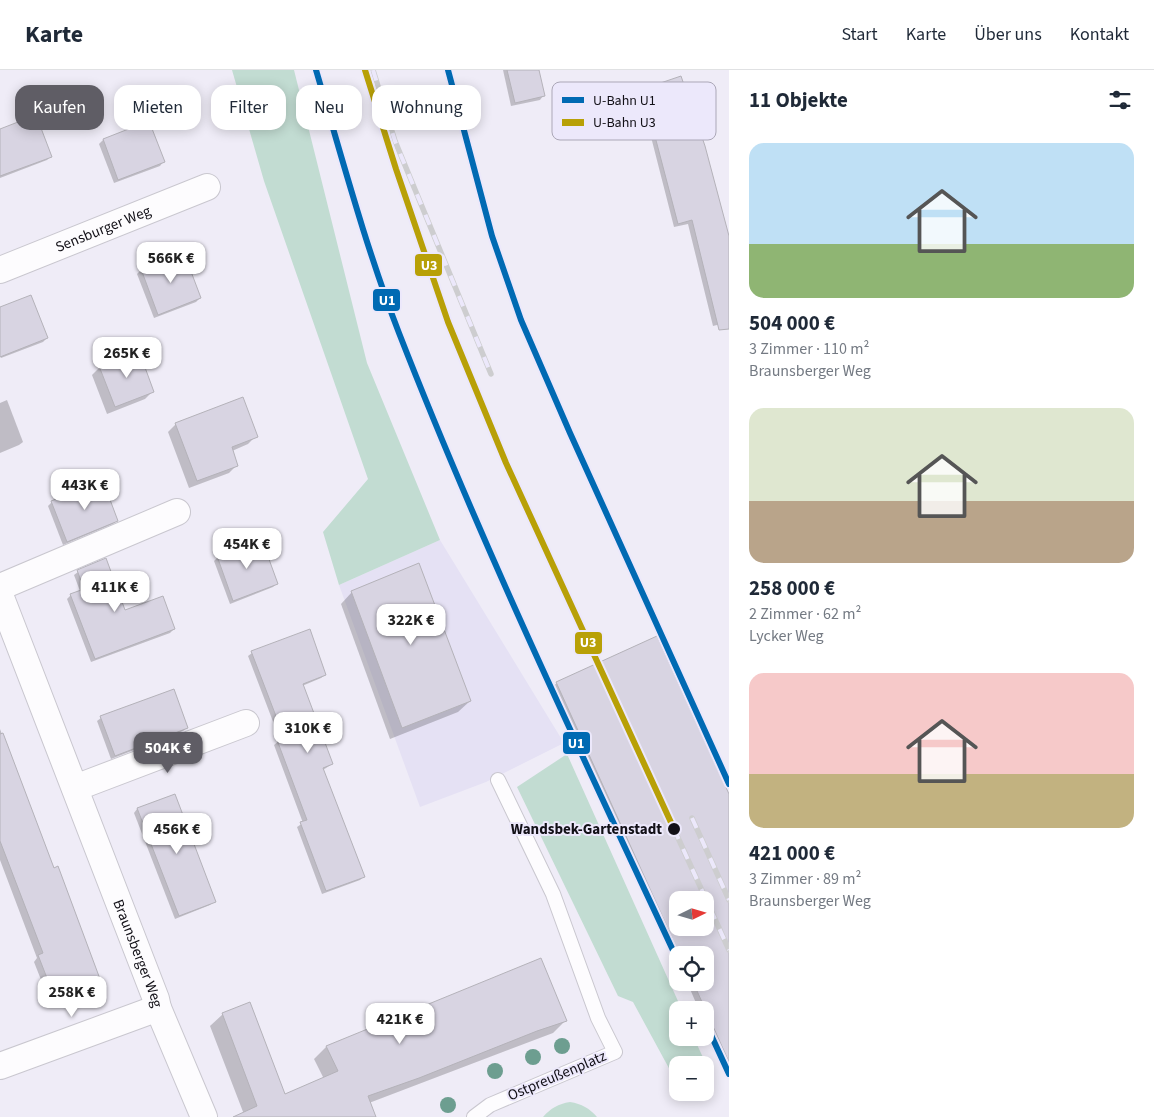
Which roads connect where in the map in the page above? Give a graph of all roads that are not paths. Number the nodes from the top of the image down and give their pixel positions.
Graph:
1 (207, 187) dead end
2 (0, 270) edge
3 (177, 512) dead end
4 (0, 587) edge
5 (0, 594) edge
6 (246, 723) dead end
7 (498, 780) dead end
8 (75, 788) junction
9 (158, 1008) junction
10 (0, 1066) edge
11 (204, 1117) edge
12 (474, 1117) edge

1 - 2 street, Sensburger Weg
3 - 4 street
5 - 8 street, Braunsberger Weg
6 - 8 street
7 - 12 lane, Ostpreußenplatz
8 - 9 street, Braunsberger Weg
9 - 10 street
9 - 11 street, Braunsberger Weg

